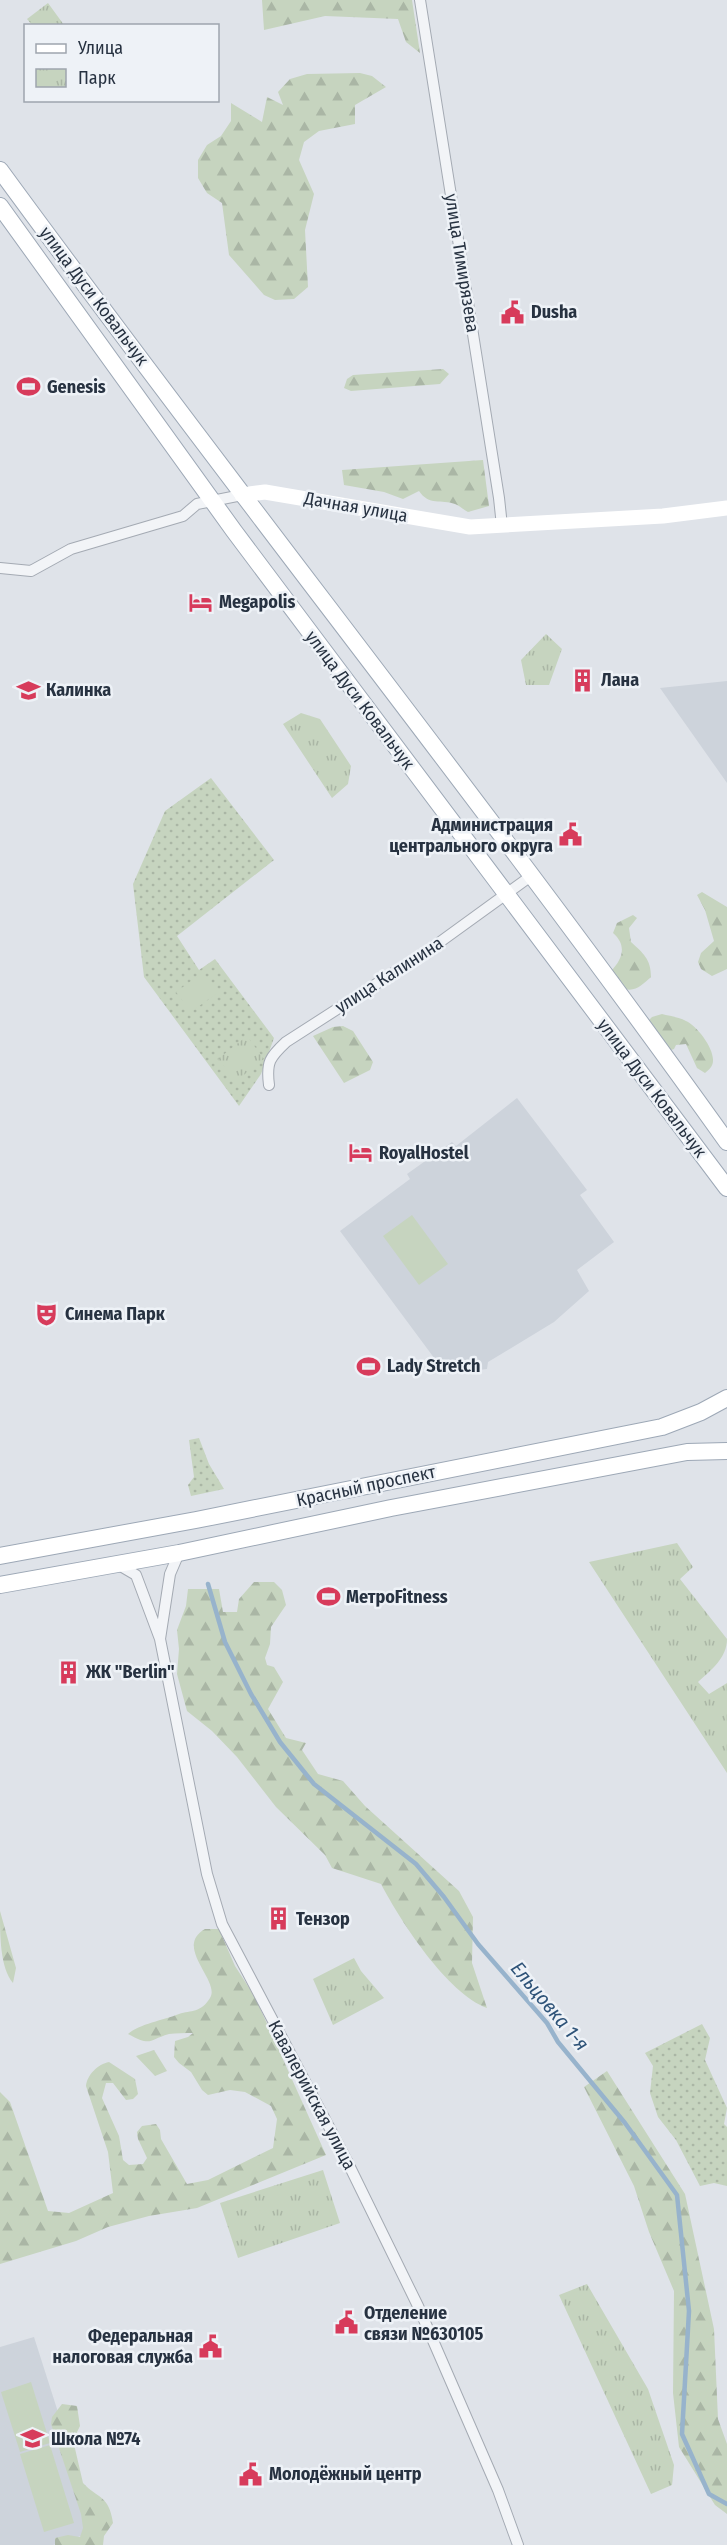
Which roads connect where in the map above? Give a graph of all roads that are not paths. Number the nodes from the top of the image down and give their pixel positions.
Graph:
1 (420, 0) edge
2 (0, 170) edge
3 (0, 206) edge
4 (242, 495) junction
5 (212, 501) junction
6 (727, 508) edge
7 (502, 526) junction
8 (0, 568) edge
9 (531, 876) junction
10 (507, 895) junction
11 (269, 1085) dead end
12 (727, 1142) edge
13 (727, 1188) edge
14 (727, 1398) edge
15 (727, 1451) edge
16 (179, 1553) junction
17 (0, 1556) edge
18 (119, 1565) junction
19 (0, 1585) edge
20 (160, 1639) junction
21 (515, 2541) edge

1 - 7 street, улица Тимирязева
2 - 4 main road, улица Дуси Ковальчук
3 - 5 main road, улица Дуси Ковальчук
4 - 5 street, Дачная улица
4 - 7 street, Дачная улица
4 - 9 main road, улица Дуси Ковальчук
5 - 8 street, Дачная улица
5 - 10 main road, улица Дуси Ковальчук
6 - 7 street, Дачная улица
9 - 10 street, улица Калинина
9 - 12 main road, улица Дуси Ковальчук
10 - 11 street, улица Калинина
10 - 13 main road, улица Дуси Ковальчук
14 - 17 main road, Красный проспект
15 - 16 main road, Красный проспект
16 - 18 main road, Красный проспект
16 - 20 street
18 - 19 main road, Красный проспект
18 - 20 street
20 - 21 street, Кавалерийская улица

